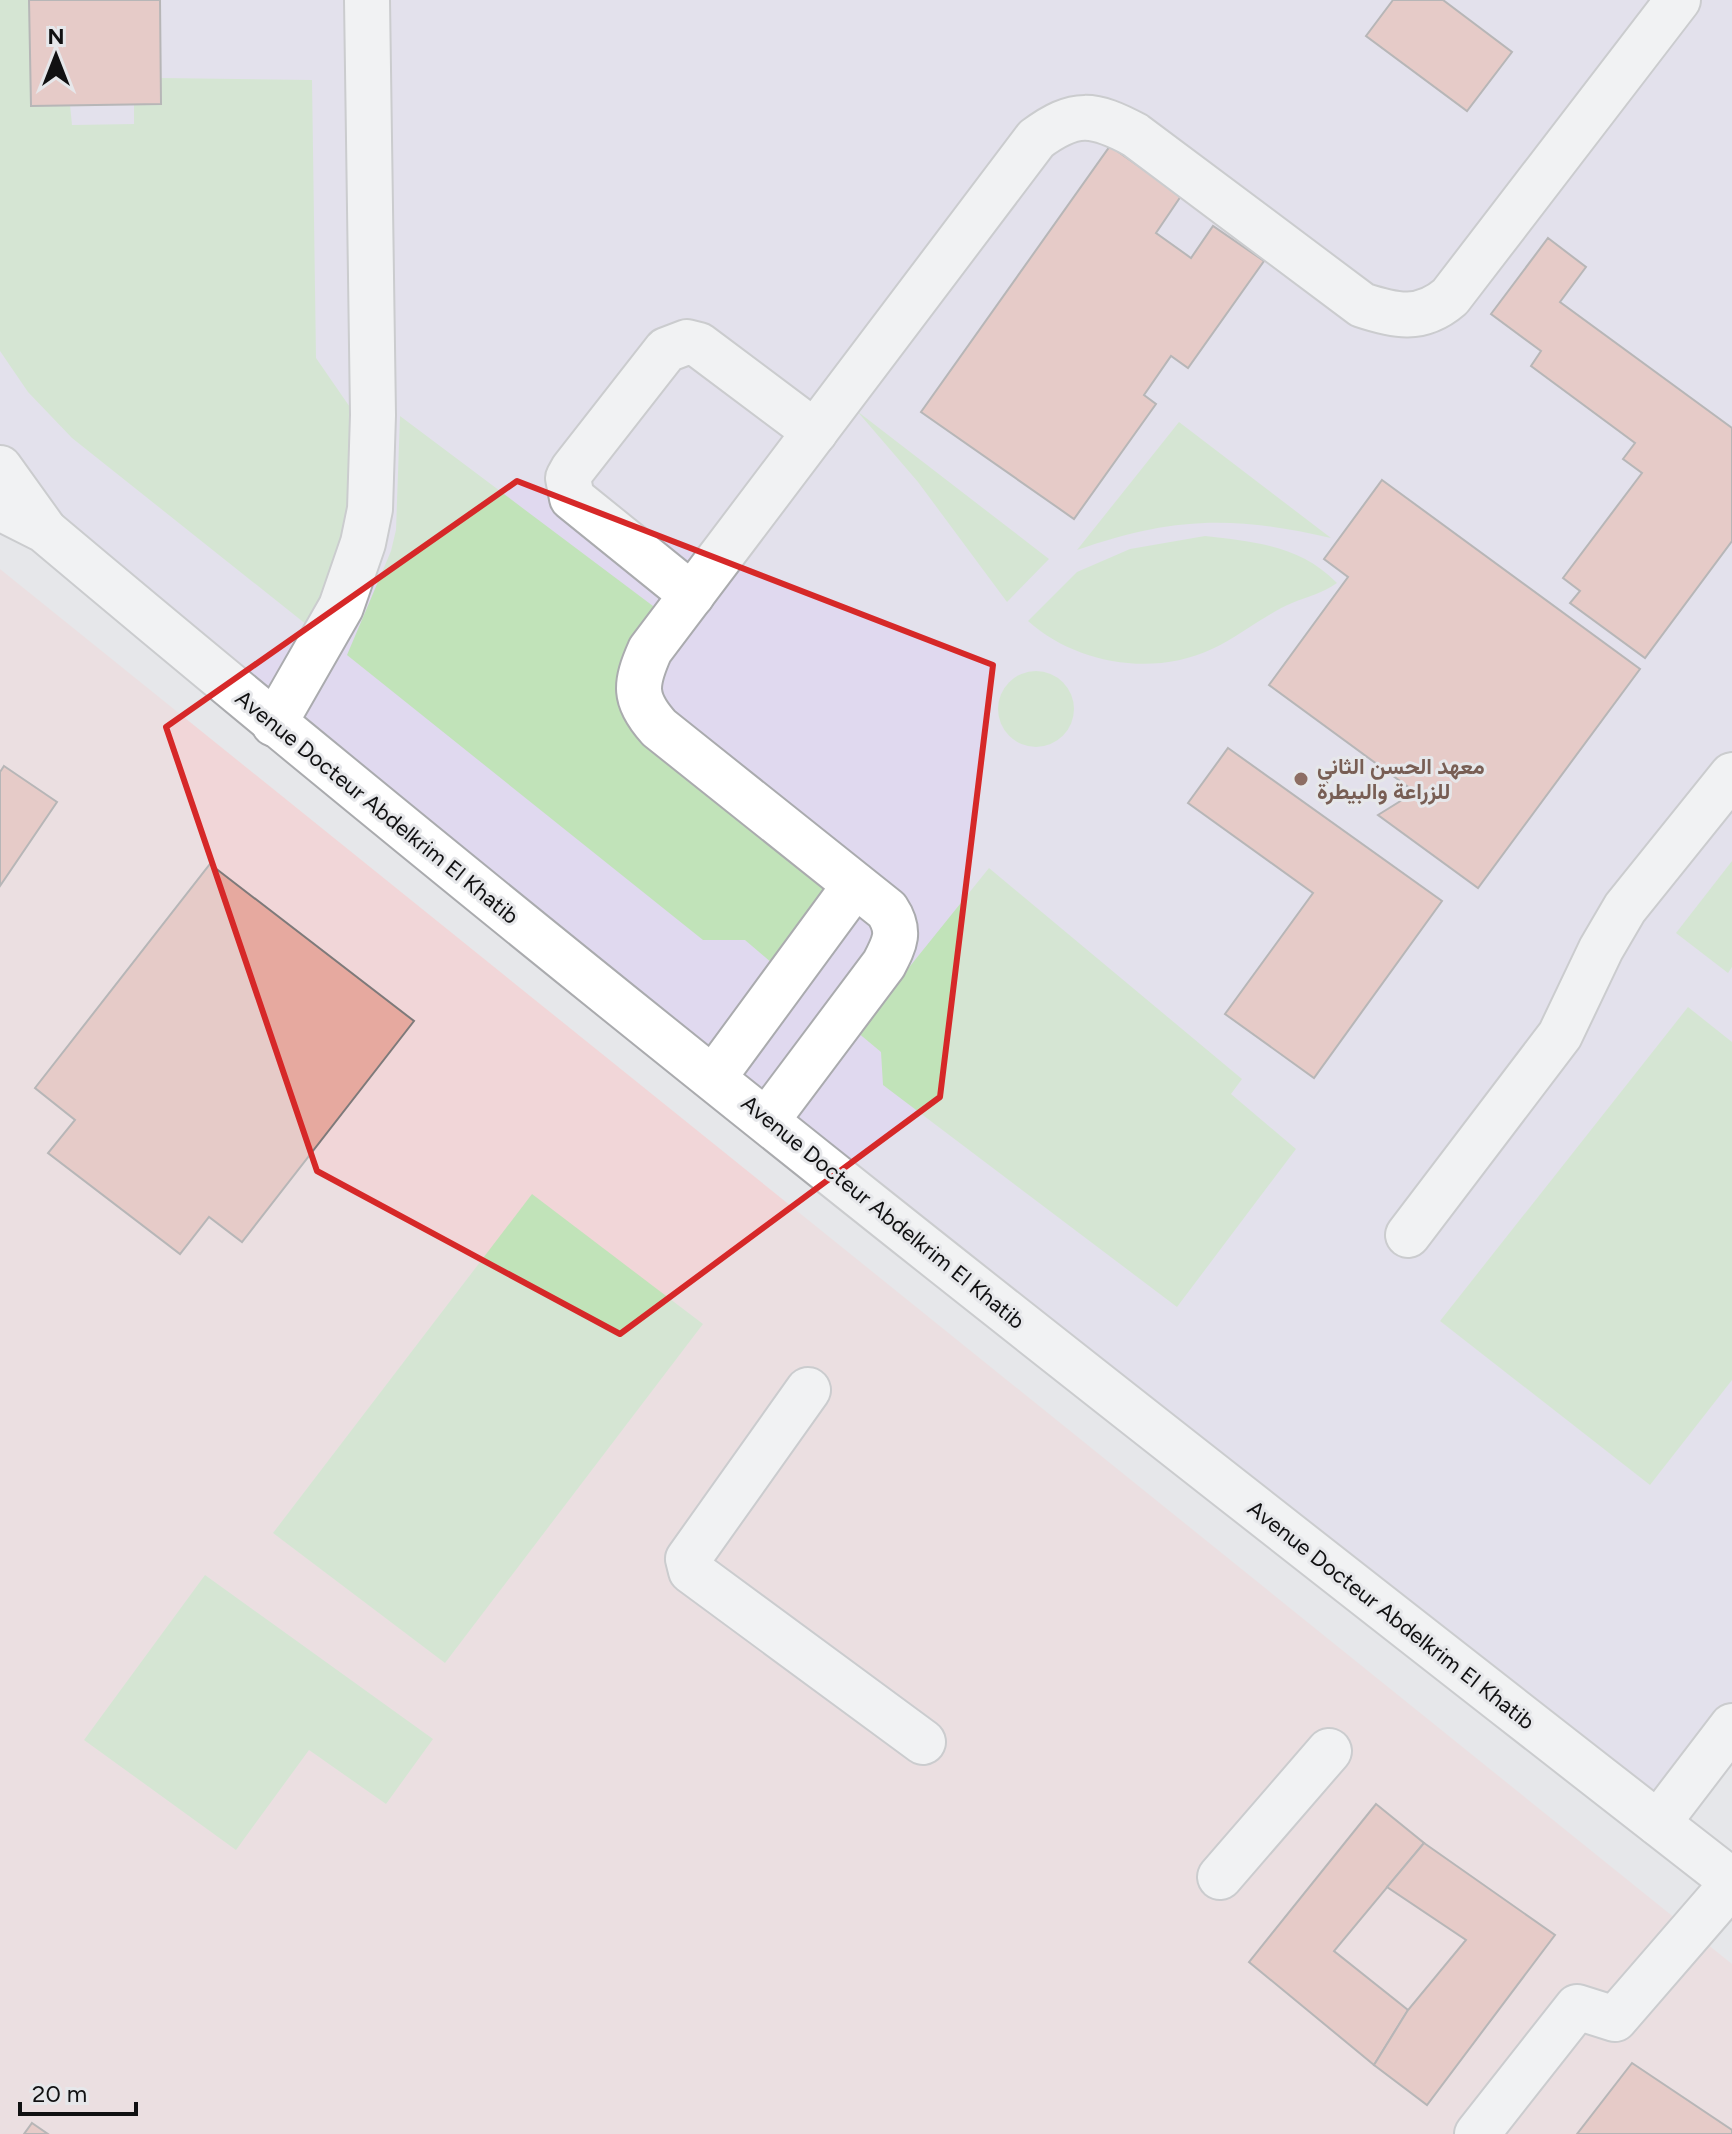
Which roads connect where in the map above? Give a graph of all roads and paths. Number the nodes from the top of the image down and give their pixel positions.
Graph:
1 (367, 0) edge
2 (1678, 0) edge
3 (815, 432) junction
4 (0, 468) edge
5 (0, 508) edge
6 (44, 530) junction
7 (692, 595) junction
8 (274, 724) junction
9 (1732, 775) edge
10 (855, 885) junction
11 (714, 1077) junction
12 (767, 1120) junction
13 (1408, 1235) dead end
14 (808, 1390) dead end
15 (1732, 1726) edge
16 (923, 1742) dead end
17 (1329, 1751) dead end
18 (1658, 1823) junction
19 (1220, 1877) dead end
20 (1732, 1882) edge
21 (1477, 2134) edge

1 - 8 street
2 - 3 street
3 - 7 street
3 - 7 street
4 - 6 street
5 - 6 street
6 - 8 street, Avenue Docteur Abdelkrim El Khatib
7 - 10 street
8 - 11 street, Avenue Docteur Abdelkrim El Khatib
9 - 13 street
10 - 11 street
10 - 12 street
11 - 12 street, Avenue Docteur Abdelkrim El Khatib
12 - 18 street, Avenue Docteur Abdelkrim El Khatib
14 - 16 street
15 - 18 street
17 - 19 street
18 - 20 street, Avenue Docteur Abdelkrim El Khatib
20 - 21 street

